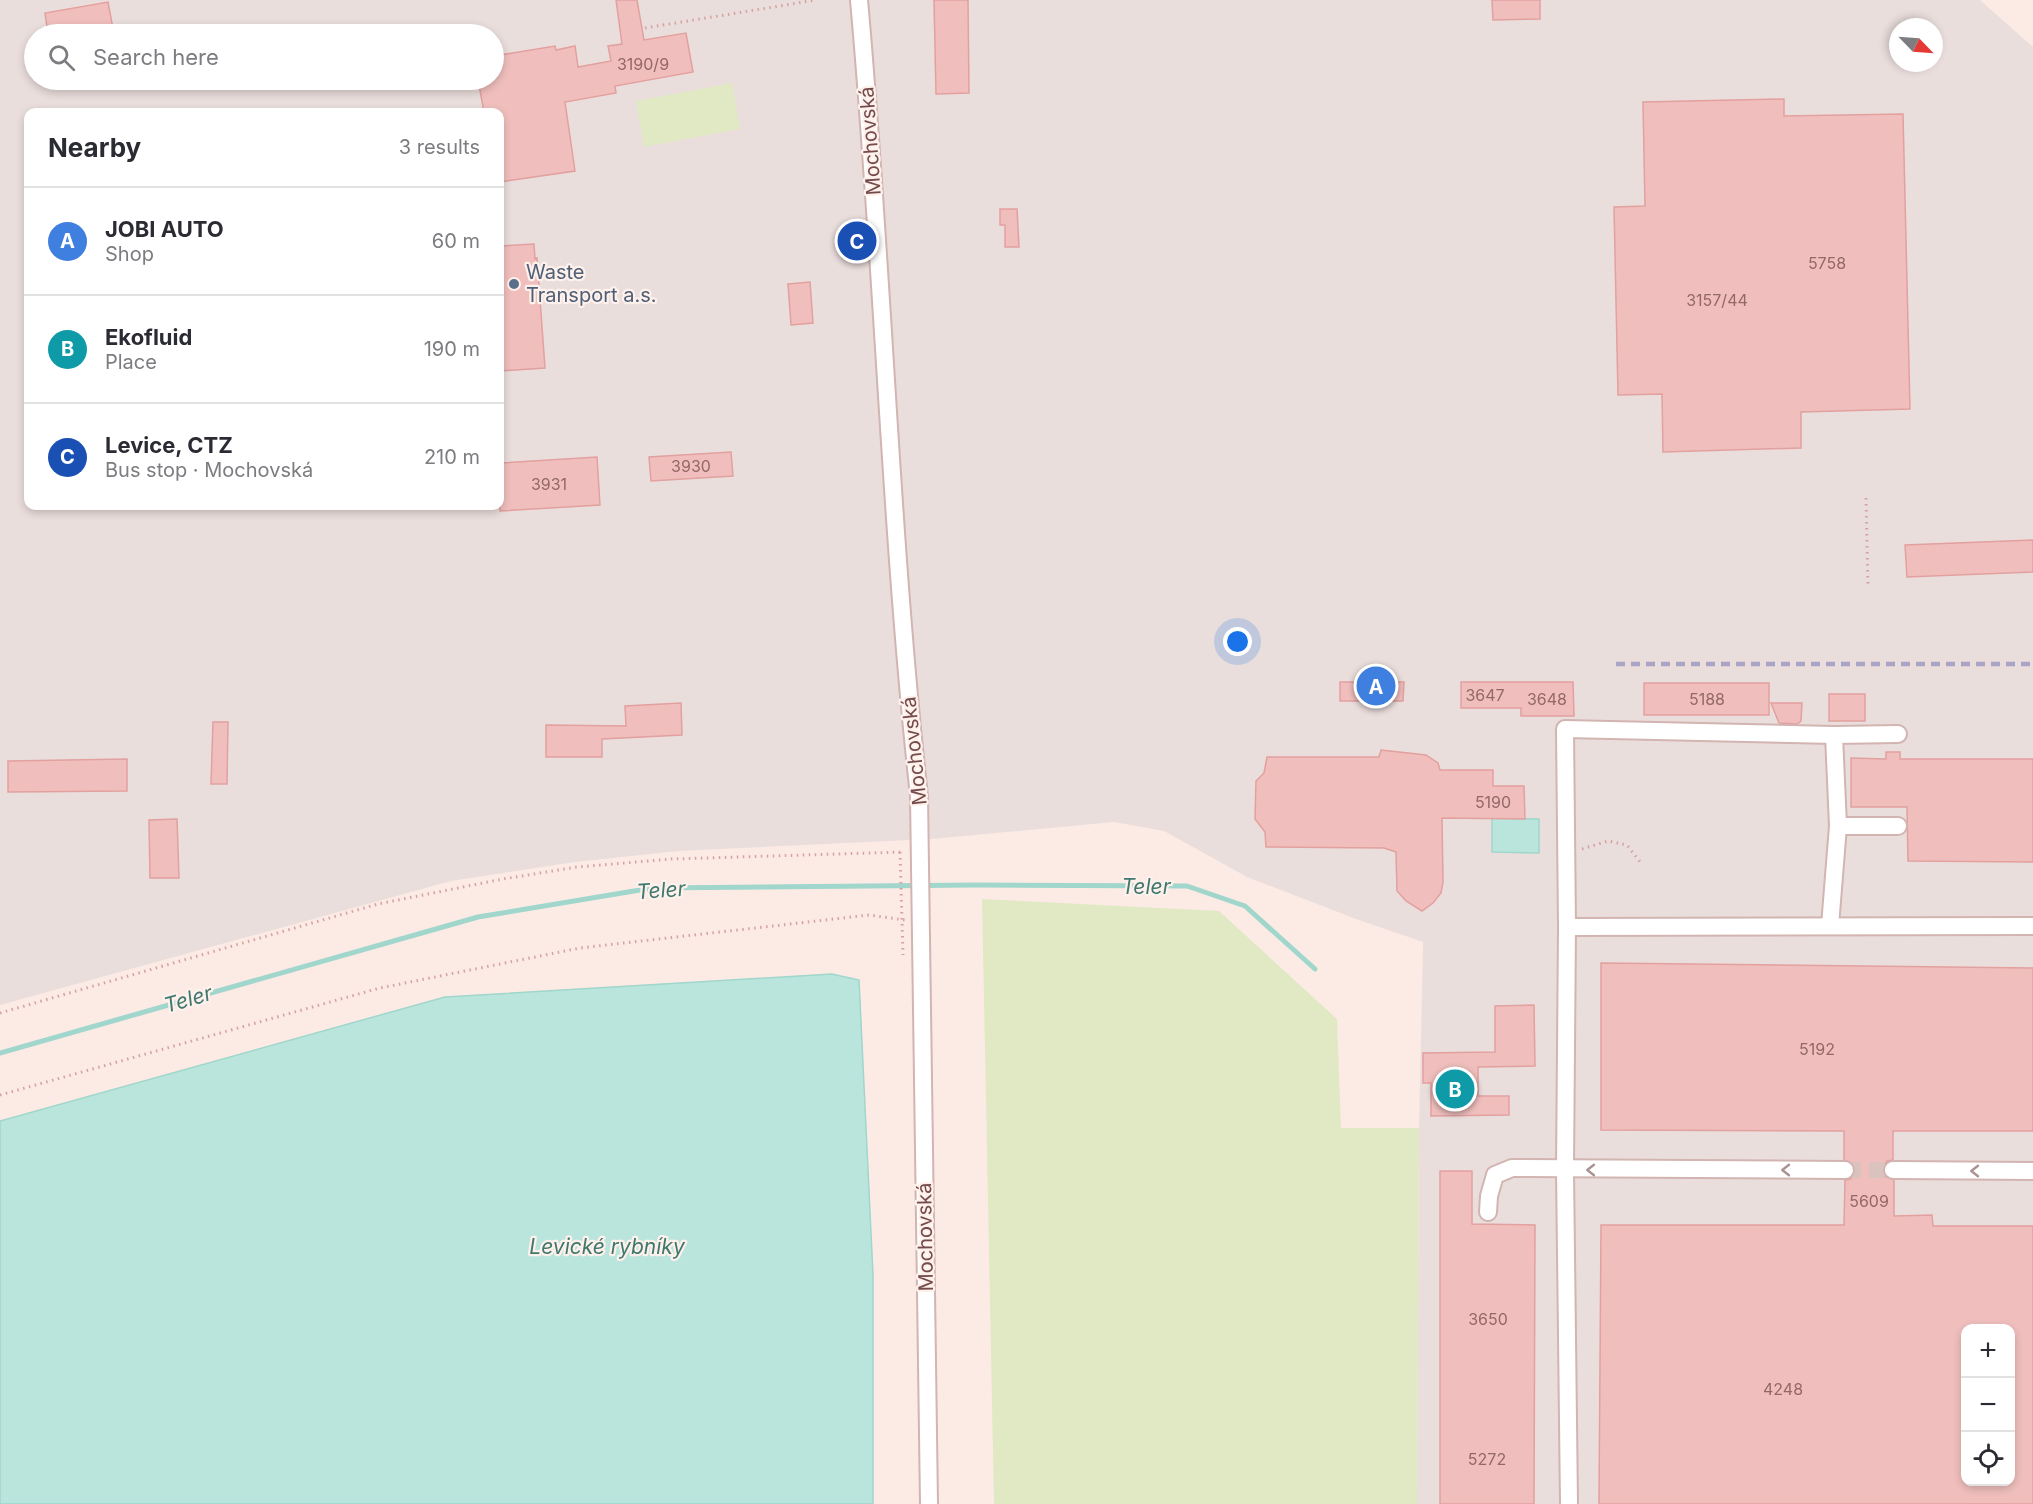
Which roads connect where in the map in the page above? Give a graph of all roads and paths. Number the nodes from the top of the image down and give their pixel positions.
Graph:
1 (816, 0) edge
2 (859, 0) edge
3 (645, 28) dead end
4 (1866, 498) dead end
5 (1868, 588) dead end
6 (1899, 734) dead end
7 (1834, 735) junction
8 (1838, 826) junction
9 (1898, 826) dead end
10 (900, 852) junction
11 (1567, 856) junction
12 (921, 859) junction
13 (1641, 863) dead end
14 (900, 898) dead end
15 (922, 912) junction
16 (1830, 926) junction
17 (2033, 926) edge
18 (1567, 927) junction
19 (0, 1013) edge
20 (0, 1095) edge
21 (1565, 1170) junction
22 (1845, 1170) tunnel mouth
23 (1893, 1170) tunnel mouth
24 (2033, 1171) edge
25 (1488, 1212) dead end
26 (929, 1504) edge
27 (1569, 1504) edge

1 - 3 path
2 - 12 street, Mochovská
4 - 5 path
6 - 7 street
7 - 8 street
7 - 11 street
8 - 9 street
8 - 16 street
10 - 12 path
10 - 14 path
10 - 19 path
11 - 13 path
11 - 18 street
12 - 15 street, Mochovská
15 - 20 path
15 - 26 street, Mochovská
16 - 17 street
16 - 18 street
18 - 21 street
22 -> 21 street
21 - 25 street
21 - 27 street
24 -> 23 street

